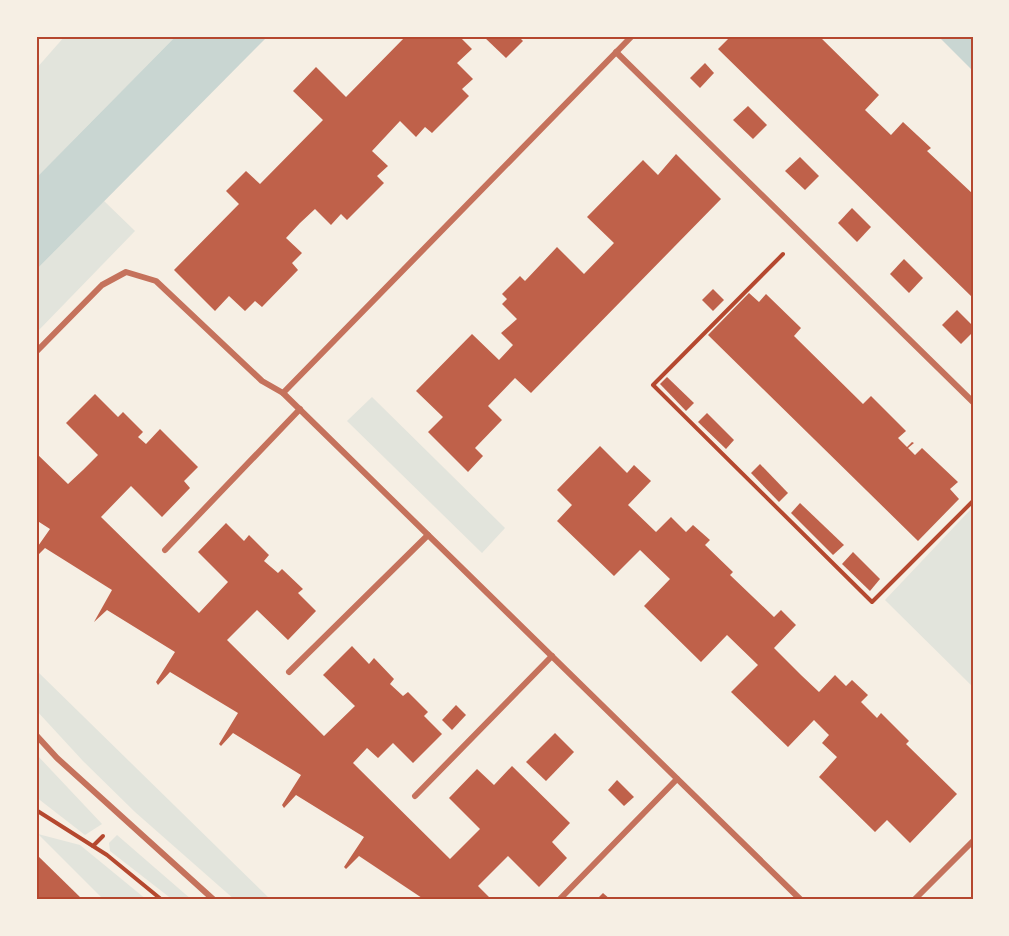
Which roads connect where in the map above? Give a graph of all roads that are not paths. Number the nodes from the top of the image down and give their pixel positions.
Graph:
1 (632, 36) edge
2 (616, 52) junction
3 (36, 352) edge
4 (283, 393) junction
5 (973, 402) edge
6 (300, 410) junction
7 (428, 535) junction
8 (165, 550) dead end
9 (552, 656) junction
10 (290, 672) dead end
11 (36, 735) edge
12 (677, 779) junction
13 (415, 796) dead end
14 (973, 841) edge
15 (214, 900) edge
16 (559, 900) edge
17 (801, 900) edge
18 (914, 900) edge

1 - 2 street
2 - 4 street
2 - 5 street
3 - 4 street
4 - 6 street
6 - 7 street
6 - 8 street
7 - 9 street
7 - 10 street
9 - 12 street
9 - 13 street
11 - 15 street
12 - 16 street
12 - 17 street
14 - 18 street

